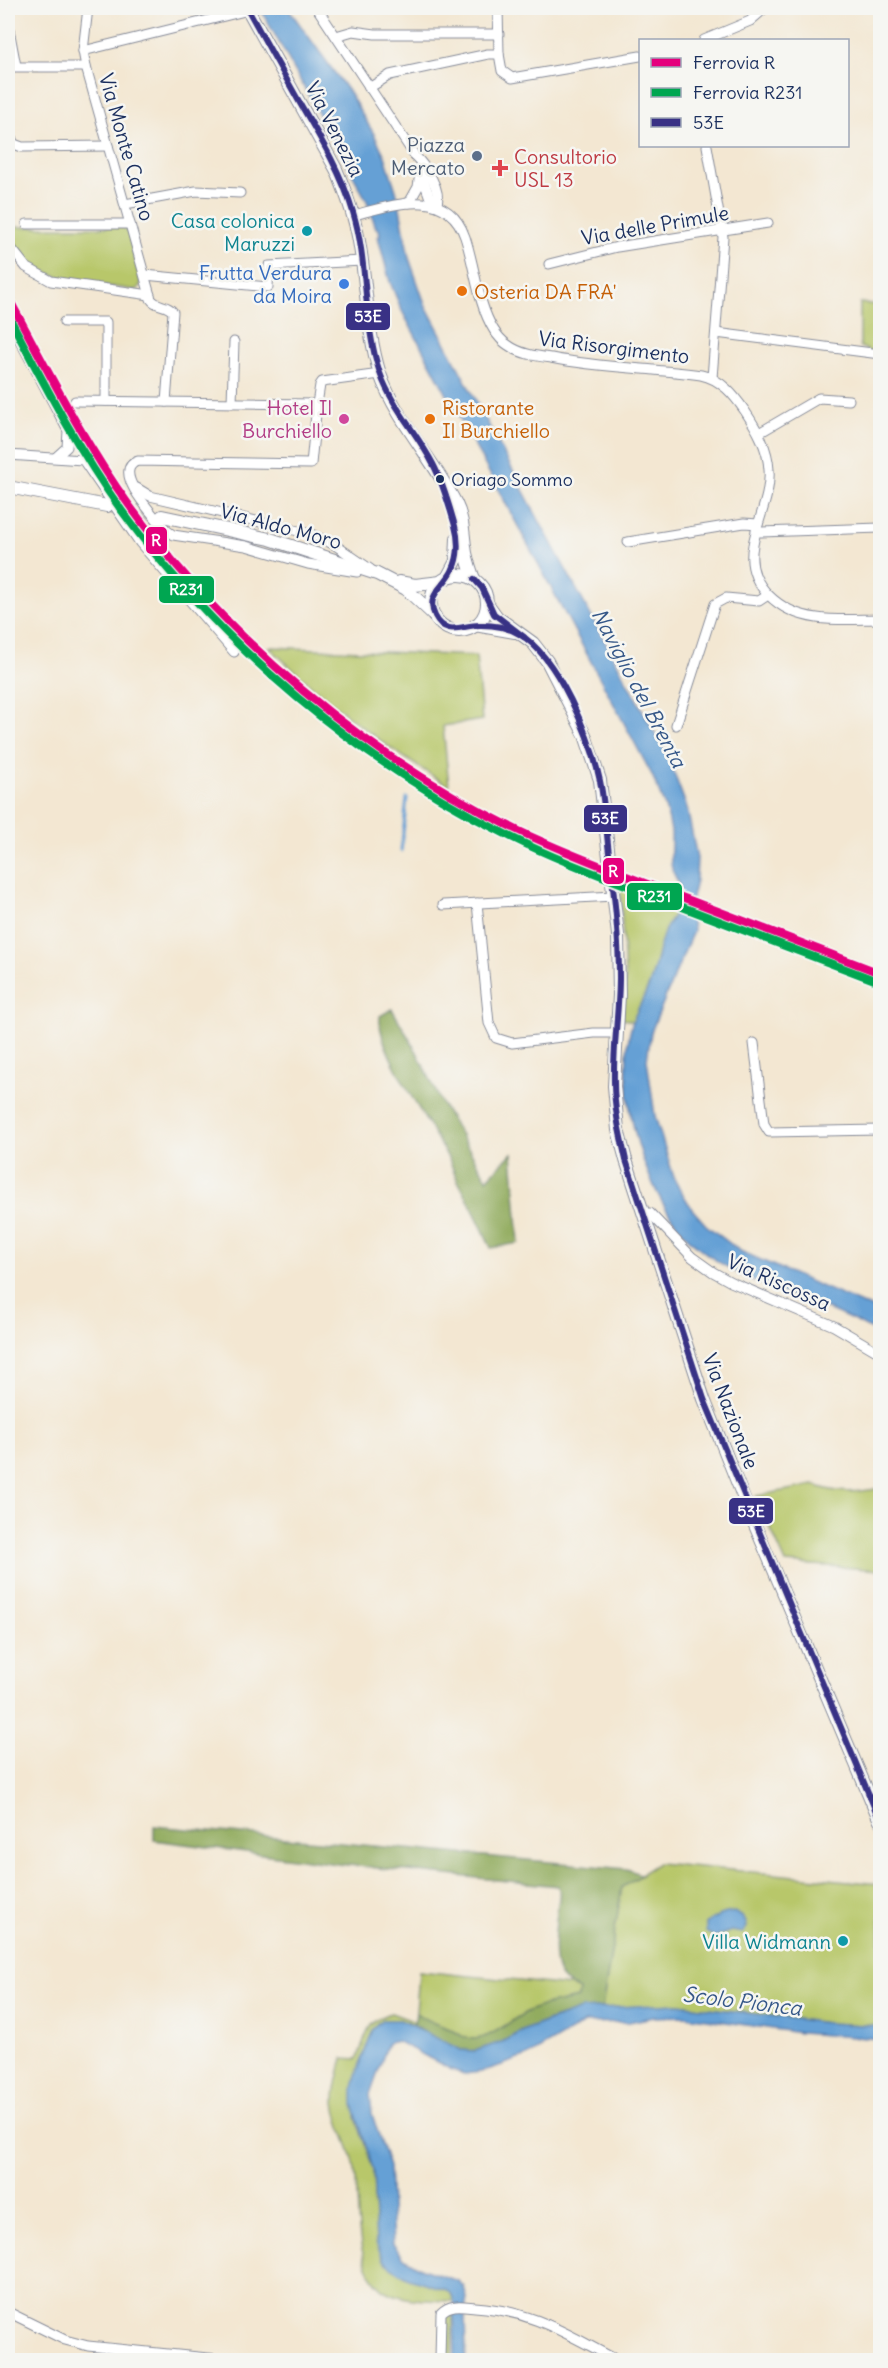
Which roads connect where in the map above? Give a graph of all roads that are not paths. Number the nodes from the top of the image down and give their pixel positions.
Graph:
1 (88, 8) edge
2 (317, 8) edge
3 (498, 8) edge
4 (765, 8) edge
5 (248, 9) edge
6 (8, 24) edge
7 (499, 34) junction
8 (336, 36) junction
9 (706, 39) edge
10 (83, 51) junction
11 (499, 54) junction
12 (639, 56) edge
13 (12, 67) edge
14 (86, 67) junction
15 (369, 88) junction
16 (8, 132) edge
17 (108, 146) junction
18 (707, 147) edge
19 (415, 156) junction
20 (240, 194) dead end
21 (407, 203) junction
22 (125, 204) junction
23 (435, 204) junction
24 (360, 213) junction
25 (768, 223) dead end
26 (27, 224) dead end
27 (130, 224) junction
28 (723, 231) junction
29 (8, 244) edge
30 (362, 261) junction
31 (549, 264) dead end
32 (145, 275) junction
33 (150, 295) junction
34 (8, 318) edge
35 (64, 322) dead end
36 (716, 333) junction
37 (234, 342) dead end
38 (880, 354) edge
39 (380, 374) junction
40 (712, 378) junction
41 (75, 400) dead end
42 (849, 400) dead end
43 (106, 401) junction
44 (166, 402) junction
45 (232, 403) junction
46 (317, 404) junction
47 (759, 434) junction
48 (8, 455) edge
49 (56, 457) junction
50 (128, 476) junction
51 (439, 476) junction
52 (8, 487) edge
53 (107, 506) tunnel mouth
54 (162, 516) tunnel mouth
55 (757, 527) junction
56 (880, 528) edge
57 (628, 542) dead end
58 (383, 577) junction
59 (474, 579) junction
60 (444, 580) junction
61 (768, 595) junction
62 (487, 603) junction
63 (435, 616) junction
64 (880, 619) edge
65 (475, 625) junction
66 (515, 632) junction
67 (234, 652) dead end
68 (676, 725) dead end
69 (614, 896) junction
70 (477, 903) junction
71 (443, 905) dead end
72 (615, 1033) junction
73 (754, 1043) dead end
74 (880, 1130) edge
75 (643, 1214) junction
76 (880, 1353) edge
77 (880, 1821) edge
78 (8, 2312) edge
79 (228, 2361) edge
80 (440, 2361) edge
81 (617, 2361) edge

1 - 10 street, Via Monte Catino
2 - 8 street
3 - 7 street
4 - 9 street
5 - 10 street
5 - 24 main road, Via Venezia
6 - 13 street
7 - 8 street
7 - 11 street
8 - 15 street
10 - 14 street, Via Monte Catino
11 - 12 street
11 - 15 street
13 - 14 street
14 - 17 street, Via Monte Catino
15 - 19 street
16 - 17 street
17 - 22 street, Via Monte Catino
18 - 28 street
19 - 21 street
19 - 23 street
20 - 22 street
21 - 23 street
21 - 24 street
22 - 27 street, Via Monte Catino
23 - 40 street, Via Risorgimento
24 - 30 main road, Via Venezia
25 - 28 street, Via delle Primule
26 - 27 street
27 - 32 street, Via Monte Catino
28 - 31 street, Via delle Primule
28 - 36 street
29 - 33 street
30 - 32 street
30 - 39 main road, Via Venezia
32 - 33 street, Via Monte Catino
33 - 44 street
34 - 49 street
35 - 43 street
36 - 38 street
36 - 40 street
37 - 45 street
39 - 46 street
39 - 51 main road, Via Venezia
40 - 47 street, Via Risorgimento
41 - 43 street
42 - 47 street
43 - 44 street
44 - 45 street
45 - 46 street
46 - 50 street
47 - 55 street, Via Risorgimento
48 - 49 street
49 - 67 street
50 - 58 street
50 - 58 street
51 - 59 main road, Via Venezia
51 - 60 main road, Via Venezia
52 - 53 main road
54 - 58 main road, Via Aldo Moro
55 - 56 street
55 - 57 street
55 - 61 street, Via Risorgimento
58 - 60 main road, Via Aldo Moro
58 - 63 main road, Via Aldo Moro
59 - 60 main road
59 - 62 main road
60 - 63 main road
61 - 64 street, Via Risorgimento
61 - 68 street
62 - 65 main road
62 - 66 main road
63 - 65 main road
65 - 66 main road
66 - 69 main road, Via Nazionale
69 - 70 street
69 - 72 main road, Via Nazionale
70 - 71 street
70 - 72 street
72 - 75 main road, Via Nazionale
73 - 74 street
75 - 76 street, Via Riscossa
75 - 77 main road, Via Nazionale
78 - 79 street
80 - 81 street

